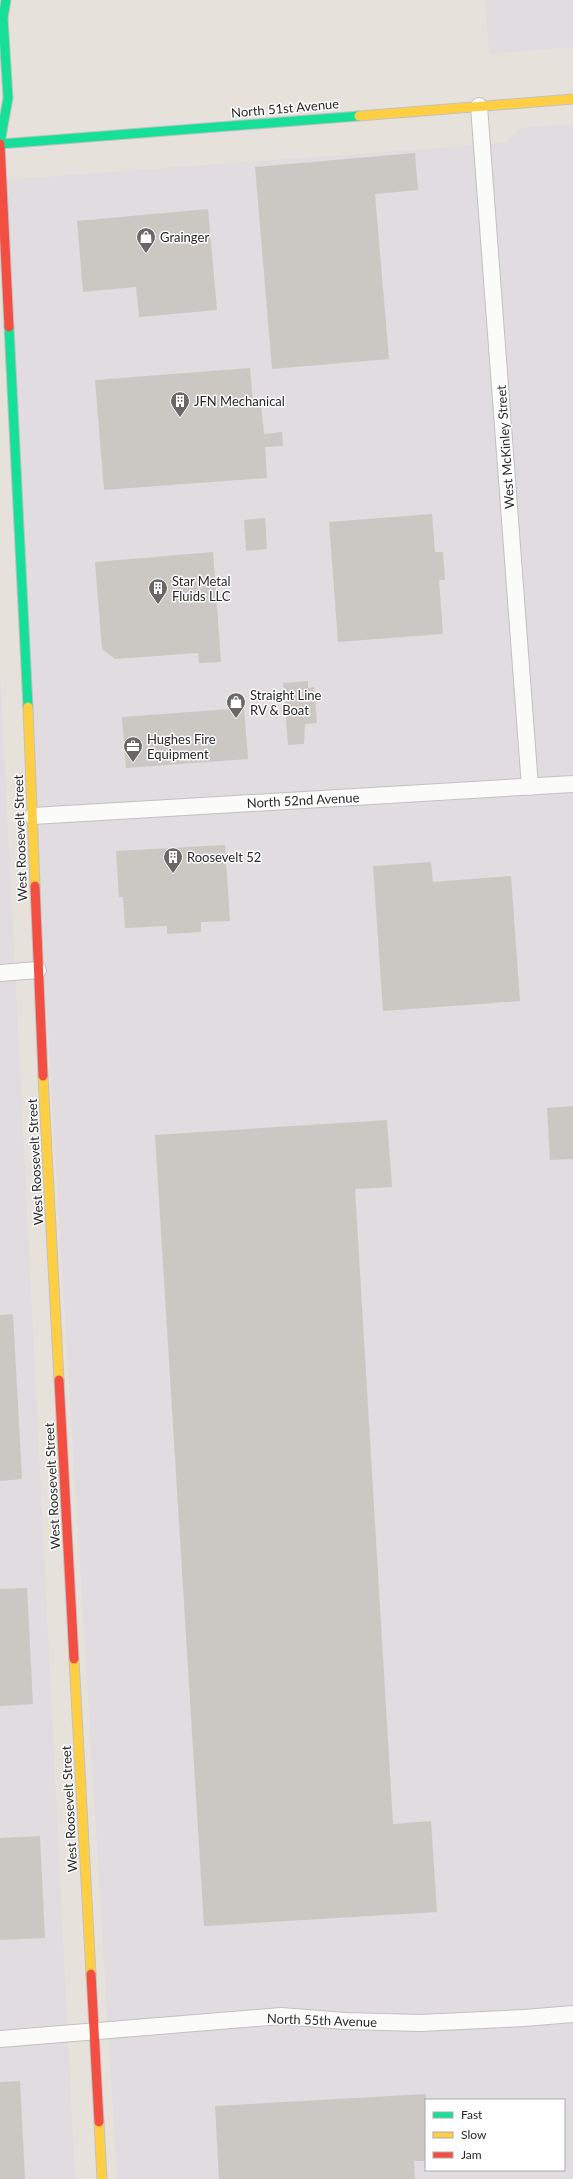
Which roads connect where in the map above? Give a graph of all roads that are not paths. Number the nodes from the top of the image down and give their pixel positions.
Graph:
1 (6, 0) edge
2 (16, 3) dead end
3 (4, 18) junction
4 (573, 99) edge
5 (480, 106) junction
6 (0, 144) edge
7 (573, 784) edge
8 (530, 787) junction
9 (33, 816) junction
10 (38, 970) junction
11 (0, 972) edge
12 (573, 2014) edge
13 (94, 2032) junction
14 (0, 2039) edge
15 (102, 2179) edge

1 - 3 street, West Roosevelt Street
2 - 3 street
3 - 6 street, West Roosevelt Street
4 - 5 street, North 51st Avenue
5 - 6 street, North 51st Avenue
5 - 8 street, West McKinley Street
6 - 9 street, West Roosevelt Street
7 - 8 street, North 52nd Avenue
8 - 9 street, North 52nd Avenue
9 - 10 street, West Roosevelt Street
10 - 11 street
10 - 13 street, West Roosevelt Street
12 - 13 street, North 55th Avenue
13 - 14 street, North 55th Avenue
13 - 15 street, West Roosevelt Street

